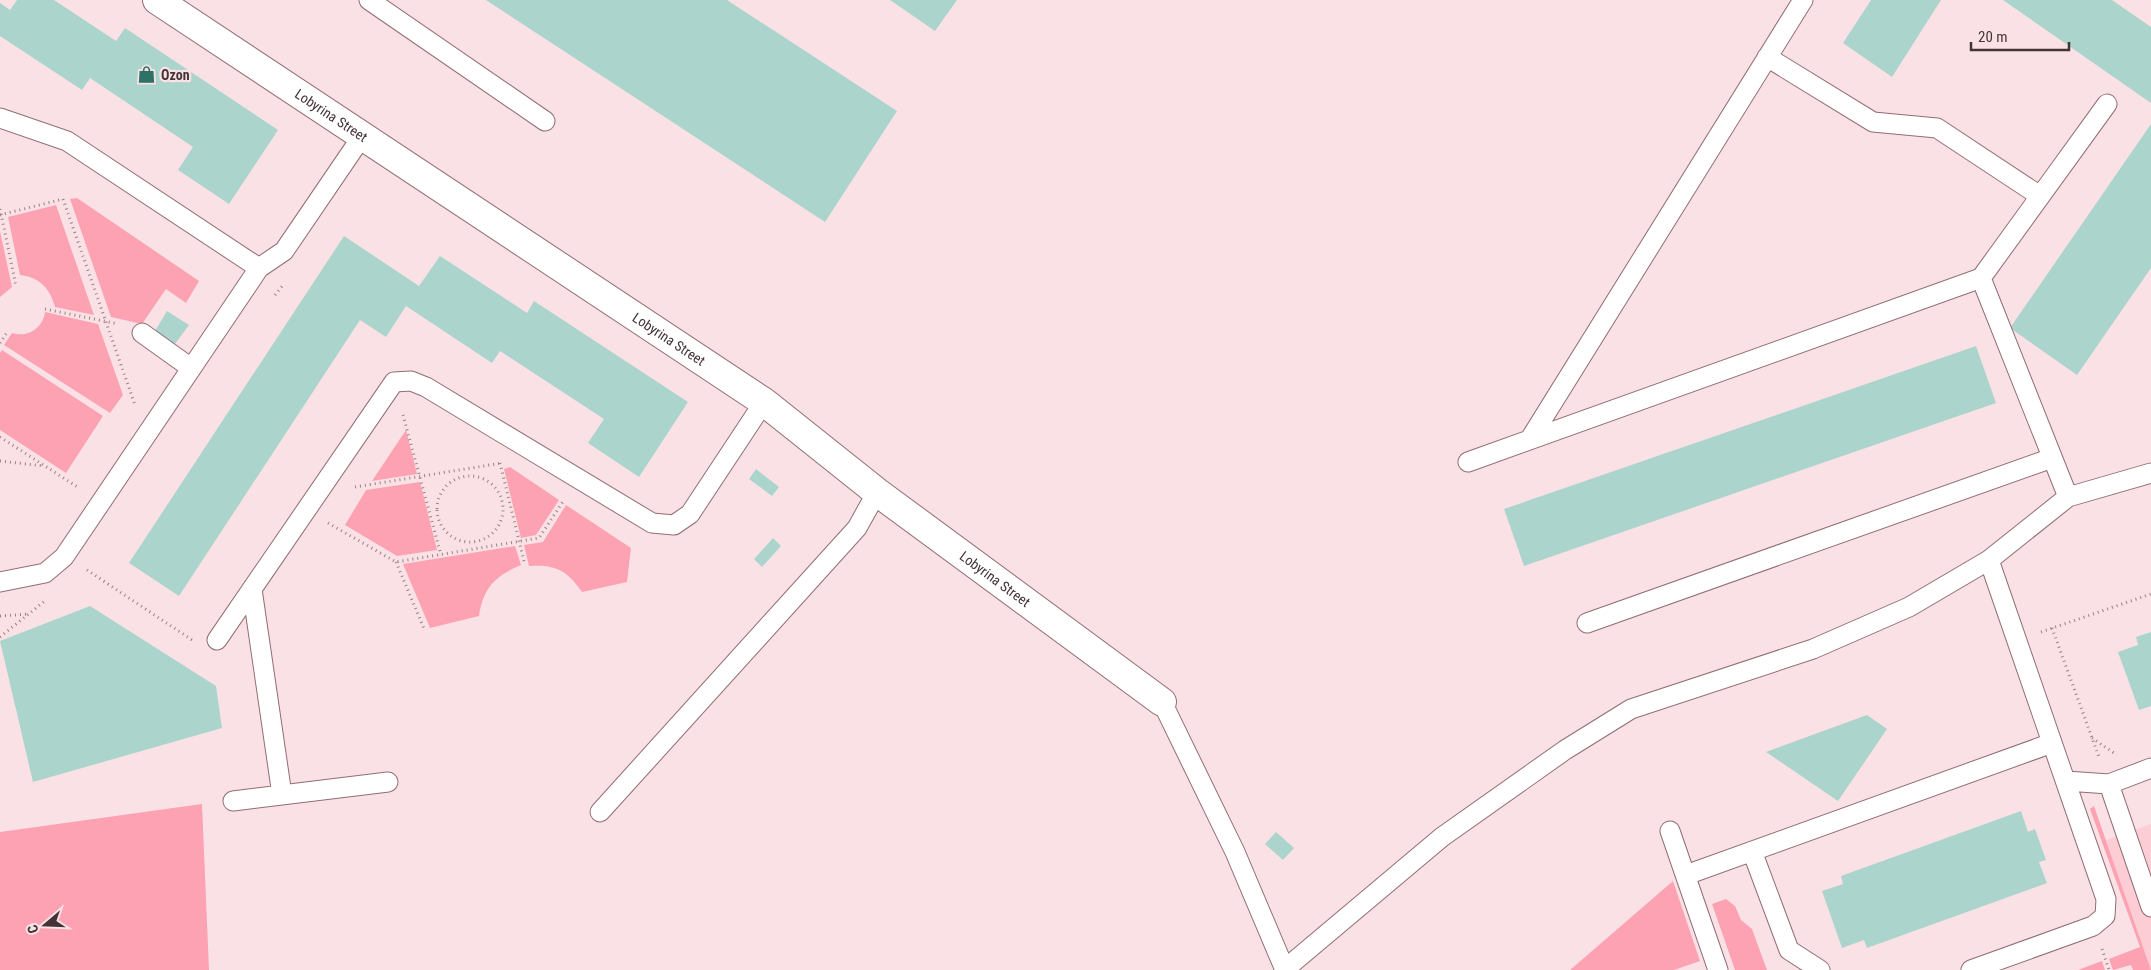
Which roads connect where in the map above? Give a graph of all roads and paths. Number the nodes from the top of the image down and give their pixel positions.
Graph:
1 (157, 0) edge
2 (369, 0) edge
3 (1803, 0) edge
4 (1767, 57) junction
5 (2107, 104) dead end
6 (0, 118) edge
7 (544, 121) dead end
8 (362, 135) junction
9 (2040, 196) junction
10 (0, 209) edge
11 (1, 215) edge
12 (259, 268) junction
13 (1981, 278) junction
14 (16, 286) dead end
15 (45, 309) dead end
16 (106, 321) junction
17 (8, 331) dead end
18 (142, 333) joint
19 (0, 343) edge
20 (191, 368) junction
21 (394, 382) junction
22 (764, 402) junction
23 (145, 436) junction
24 (0, 437) edge
25 (1530, 439) junction
26 (542, 456) junction
27 (2052, 458) junction
28 (0, 461) edge
29 (1468, 462) dead end
30 (500, 463) junction
31 (47, 467) junction
32 (462, 470) junction
33 (2151, 473) edge
34 (420, 477) junction
35 (463, 477) junction
36 (578, 478) junction
37 (319, 492) junction
38 (876, 492) junction
39 (2068, 497) junction
40 (509, 500) junction
41 (101, 502) junction
42 (501, 502) junction
43 (306, 511) junction
44 (438, 516) junction
45 (431, 517) junction
46 (477, 541) junction
47 (519, 541) junction
48 (477, 548) junction
49 (441, 555) junction
50 (64, 557) junction
51 (1989, 560) junction
52 (396, 562) junction
53 (525, 564) dead end
54 (0, 582) edge
55 (252, 589) junction
56 (2151, 594) edge
57 (30, 614) dead end
58 (0, 616) edge
59 (1587, 623) dead end
60 (2052, 628) junction
61 (425, 631) dead end
62 (2034, 635) dead end
63 (217, 640) joint
64 (1162, 702) joint
65 (2052, 744) junction
66 (2151, 768) edge
67 (2066, 781) junction
68 (388, 782) dead end
69 (2108, 784) junction
70 (282, 795) junction
71 (233, 801) dead end
72 (600, 812) dead end
73 (1670, 831) dead end
74 (1752, 851) junction
75 (2145, 869) edge
76 (1686, 875) junction
77 (2151, 908) edge
78 (1285, 970) edge
79 (1718, 970) edge
80 (1820, 970) edge
81 (1971, 970) edge

1 - 8 street, Lobyrina Street
2 - 7 lane
3 - 4 lane
4 - 9 lane
4 - 25 lane
5 - 9 lane
6 - 12 lane
8 - 12 lane
8 - 22 street, Lobyrina Street
9 - 13 lane
10 - 11 path
11 - 14 path
11 - 16 path
12 - 20 lane
13 - 25 lane
13 - 27 lane
15 - 16 path
16 - 18 path
16 - 23 path
17 - 19 path
18 - 20 lane
20 - 23 lane
21 - 26 lane
21 - 34 path
21 - 37 lane
22 - 36 lane
22 - 38 street, Lobyrina Street
23 - 41 lane
24 - 31 path
25 - 29 lane
26 - 30 path
26 - 36 lane
27 - 39 lane
27 - 59 lane
28 - 31 path
30 - 32 path
30 - 40 path
31 - 41 path
32 - 34 path
32 - 35 path
33 - 39 lane
34 - 37 path
34 - 45 path
35 - 42 path
35 - 44 path
36 - 47 path
37 - 43 lane
38 - 64 street, Lobyrina Street
38 - 72 lane
39 - 51 lane
40 - 42 path
40 - 47 path
41 - 50 lane
42 - 46 path
43 - 52 path
43 - 55 lane
44 - 45 path
44 - 46 path
45 - 49 path
46 - 48 path
47 - 48 path
47 - 53 path
48 - 49 path
49 - 52 path
50 - 54 lane
50 - 63 path
51 - 65 lane
51 - 78 lane
52 - 61 path
55 - 63 lane
55 - 70 lane
56 - 60 path
57 - 58 path
60 - 62 path
60 - 69 path
64 - 78 lane
65 - 67 lane
65 - 74 lane
66 - 69 lane
67 - 69 lane
67 - 81 lane
68 - 70 lane
69 - 75 lane
70 - 71 lane
73 - 76 lane
74 - 76 lane
74 - 80 lane
75 - 77 lane
76 - 79 lane

